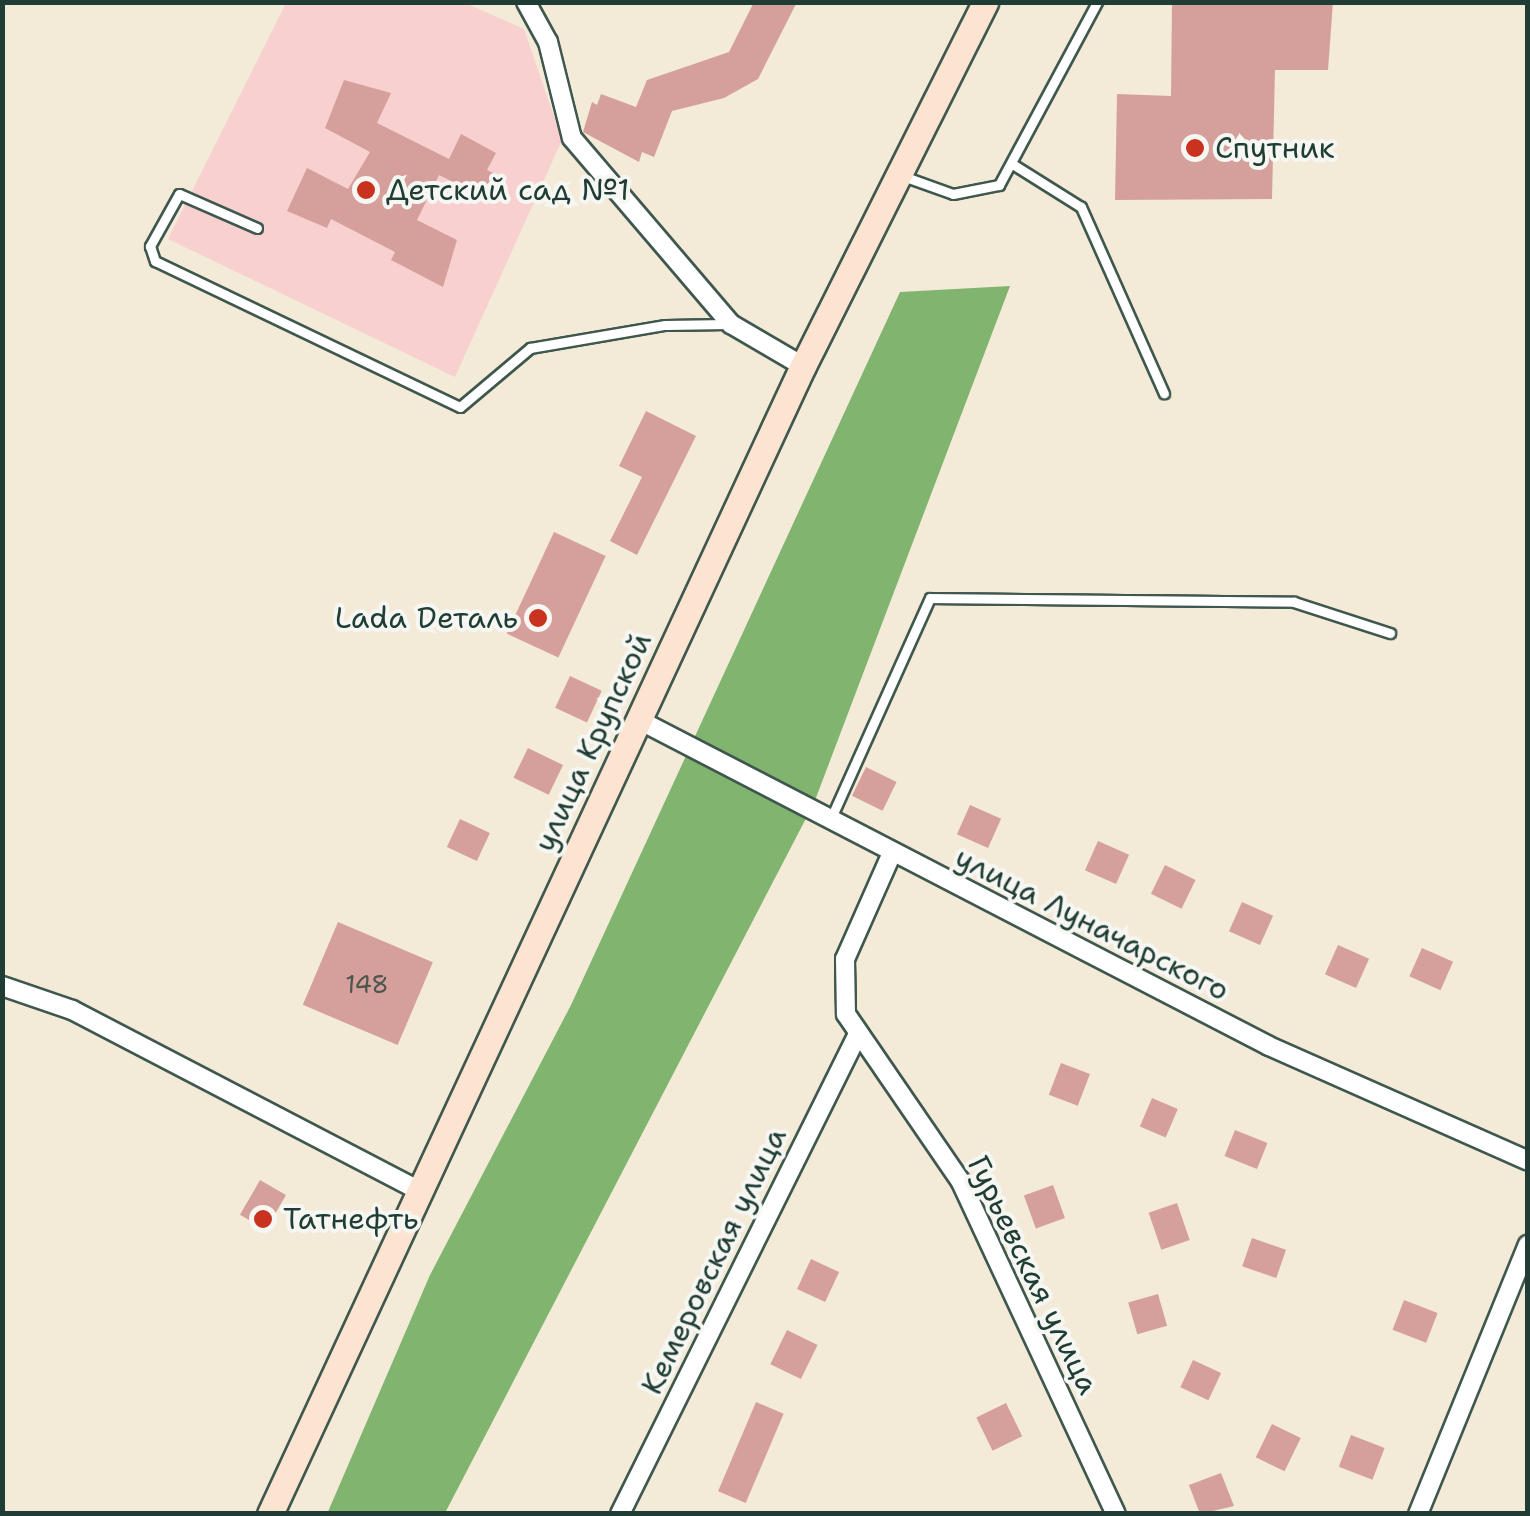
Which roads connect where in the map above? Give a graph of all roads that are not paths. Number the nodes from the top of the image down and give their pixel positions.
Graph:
1 (526, 2) edge
2 (985, 2) edge
3 (1097, 2) edge
4 (1014, 165) junction
5 (899, 174) junction
6 (257, 228) dead end
7 (731, 324) junction
8 (803, 366) junction
9 (1164, 393) dead end
10 (1390, 633) dead end
11 (639, 720) junction
12 (830, 820) junction
13 (892, 852) junction
14 (2, 986) edge
15 (858, 1034) junction
16 (1528, 1161) edge
17 (420, 1192) junction
18 (1528, 1245) edge
19 (270, 1514) edge
20 (620, 1514) edge
21 (1116, 1514) edge
22 (1418, 1514) edge

1 - 7 street
2 - 5 street, улица Крупской
3 - 4 lane
4 - 5 lane
4 - 9 lane
5 - 8 street, улица Крупской
6 - 7 lane
7 - 8 street
8 - 11 street, улица Крупской
10 - 12 lane
11 - 12 street, улица Луначарского
11 - 17 street, улица Крупской
12 - 13 street, улица Луначарского
13 - 15 street, Гурьевская улица
13 - 16 street, улица Луначарского
14 - 17 street
15 - 20 street, Кемеровская улица
15 - 21 street, Гурьевская улица
17 - 19 street, улица Крупской
18 - 22 street

